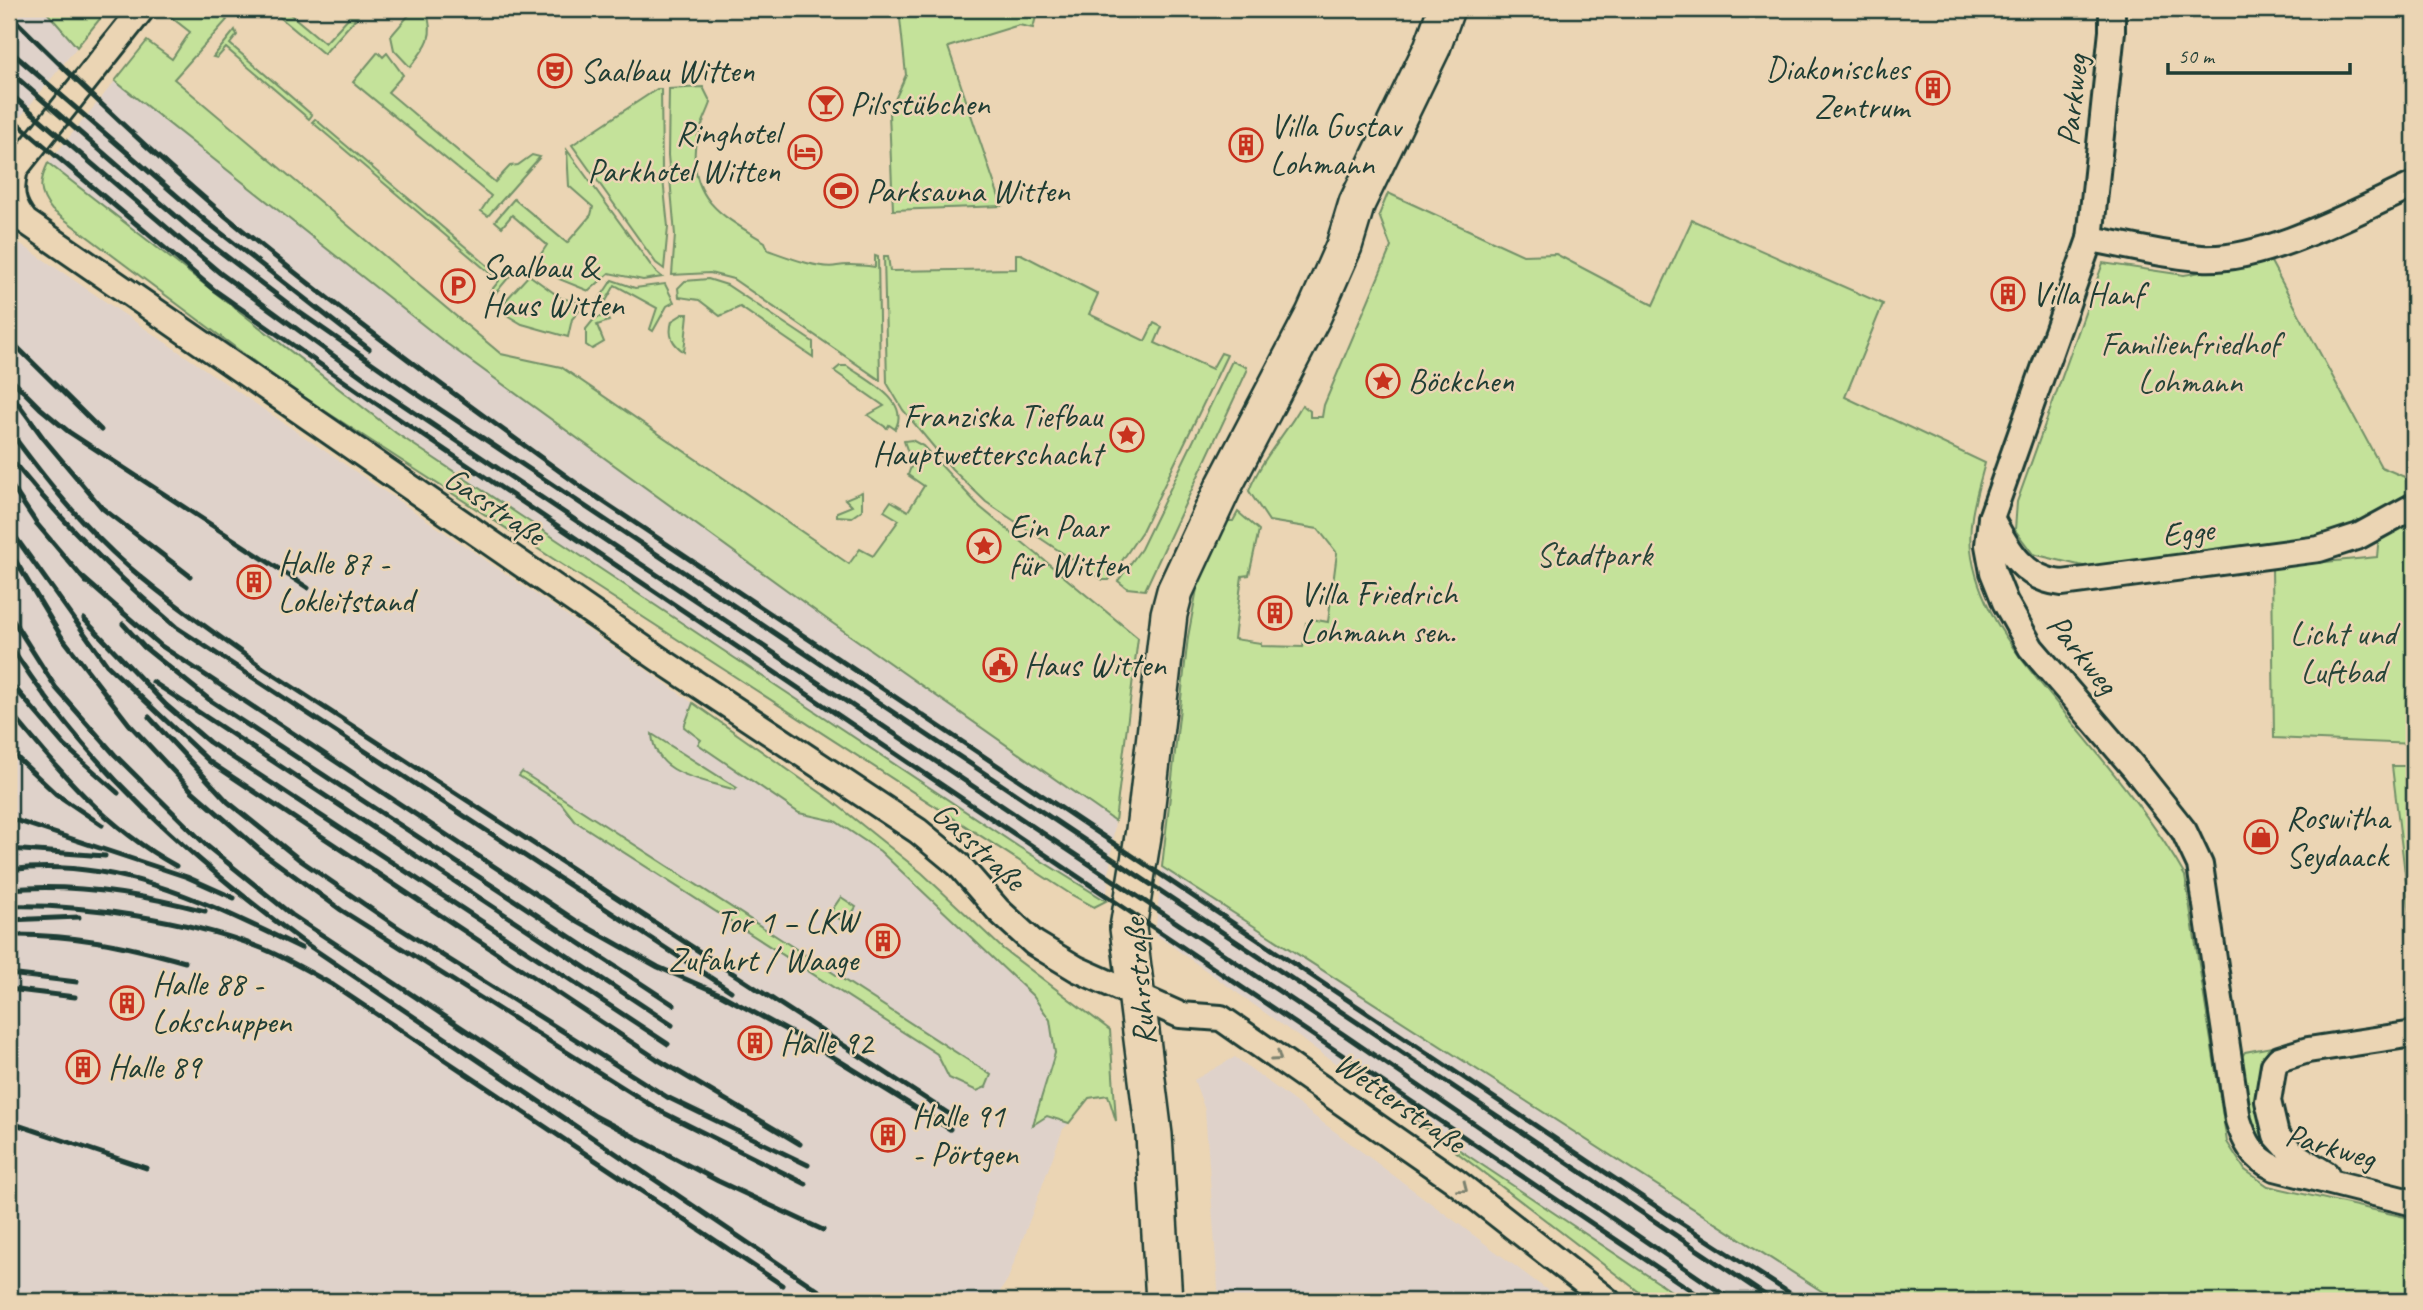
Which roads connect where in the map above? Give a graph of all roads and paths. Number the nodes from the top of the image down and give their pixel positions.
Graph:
1 (142, 9) edge
2 (1446, 9) edge
3 (2112, 9) edge
4 (2414, 186) edge
5 (2090, 239) junction
6 (2414, 506) edge
7 (1991, 518) junction
8 (1136, 995) junction
9 (2414, 1034) edge
10 (2333, 1183) junction
11 (2414, 1203) edge
12 (1164, 1301) edge
13 (1608, 1301) edge

1 - 8 street, Gasstraße
2 - 8 main road, Ruhrstraße
3 - 5 street, Parkweg
4 - 5 street
5 - 7 street, Parkweg
6 - 7 street, Egge
7 - 10 street, Parkweg
8 - 12 main road, Ruhrstraße
8 -> 13 street, Wetterstraße
9 - 10 street
10 - 11 street, Parkweg

